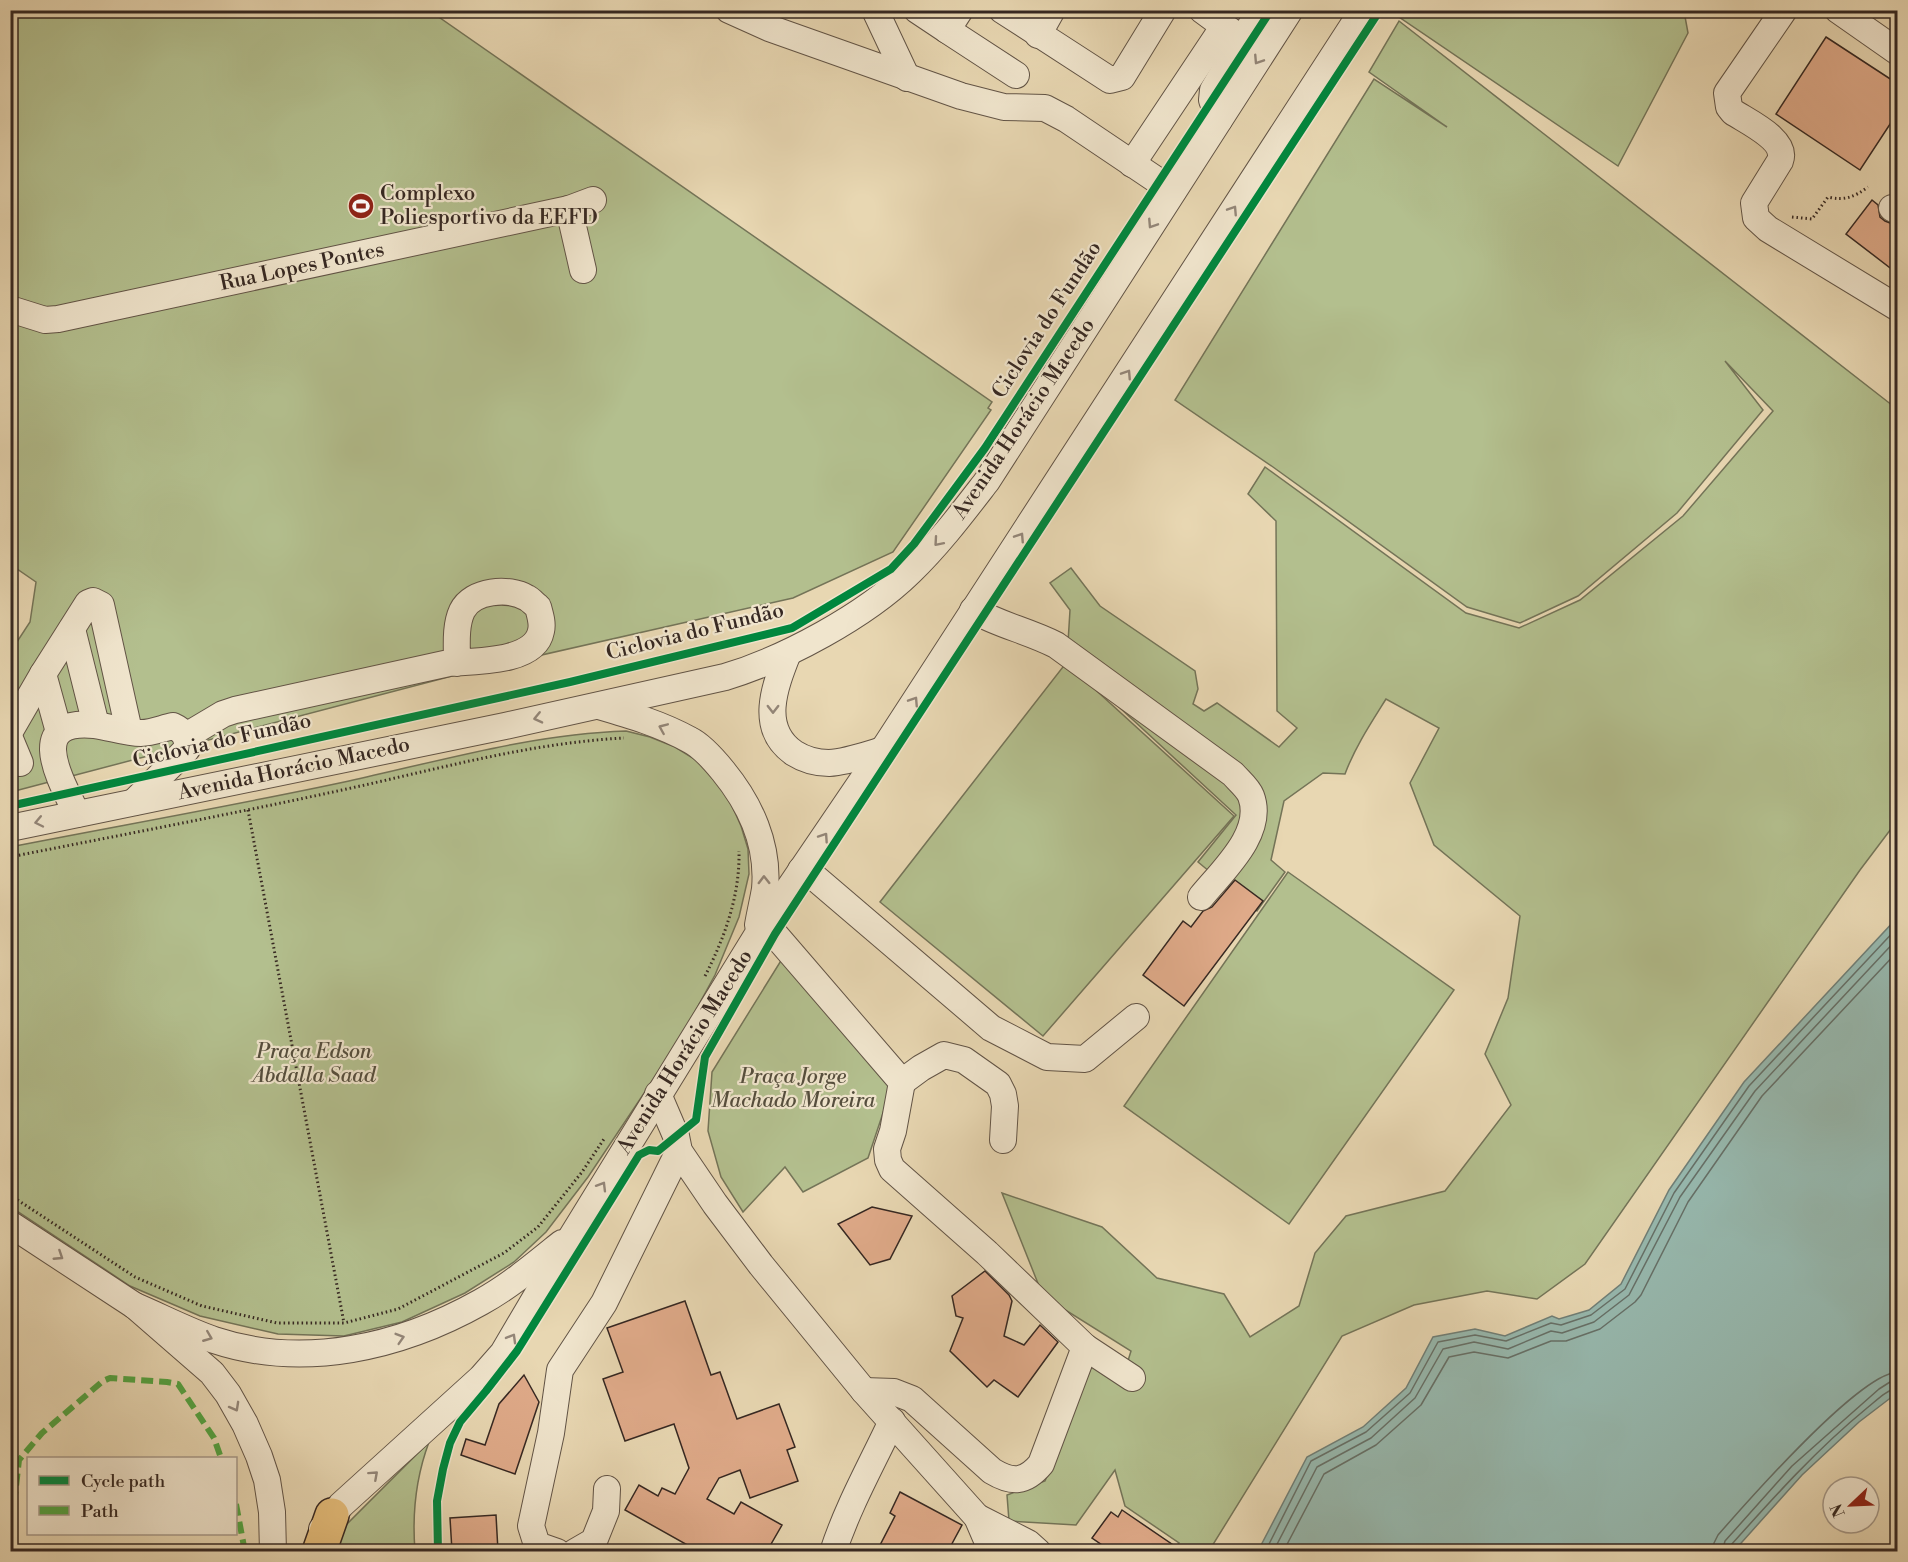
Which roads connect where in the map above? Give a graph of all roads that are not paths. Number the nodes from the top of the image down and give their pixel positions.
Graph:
1 (729, 10) edge
2 (875, 10) edge
3 (917, 10) edge
4 (1002, 10) edge
5 (1052, 10) edge
6 (1163, 10) edge
7 (1202, 10) edge
8 (1260, 10) edge
9 (1290, 10) edge
10 (1363, 10) edge
11 (1784, 10) edge
12 (1838, 10) edge
13 (775, 19) edge
14 (953, 20) edge
15 (1233, 33) junction
16 (1038, 35) junction
17 (1898, 52) edge
18 (1016, 75) dead end
19 (907, 78) junction
20 (1219, 120) junction
21 (1132, 164) junction
22 (1173, 191) junction
23 (593, 200) dead end
24 (569, 209) junction
25 (583, 270) dead end
26 (1898, 308) edge
27 (10, 309) edge
28 (973, 610) junction
29 (72, 629) junction
30 (788, 653) junction
31 (457, 663) dead end
32 (43, 674) junction
33 (595, 705) junction
34 (96, 725) junction
35 (10, 731) edge
36 (129, 731) junction
37 (59, 732) junction
38 (186, 736) junction
39 (10, 739) edge
40 (883, 750) junction
41 (20, 763) dead end
42 (134, 802) junction
43 (77, 814) junction
44 (10, 828) edge
45 (801, 870) junction
46 (1201, 897) dead end
47 (761, 930) junction
48 (1136, 1017) dead end
49 (902, 1082) junction
50 (658, 1094) junction
51 (1003, 1140) dead end
52 (679, 1151) junction
53 (10, 1224) edge
54 (572, 1236) junction
55 (135, 1306) junction
56 (1085, 1347) junction
57 (1132, 1378) dead end
58 (864, 1391) junction
59 (892, 1421) junction
60 (608, 1489) dead end
61 (332, 1515) junction
62 (977, 1517) junction
63 (273, 1551) edge
64 (306, 1551) edge
65 (319, 1551) edge
66 (557, 1551) edge
67 (575, 1551) edge
68 (833, 1551) edge
69 (992, 1551) edge
70 (1038, 1551) edge

1 - 13 street
2 - 19 street
3 - 14 street
4 - 16 street
5 - 16 street
6 - 16 street
7 - 15 street
8 - 15 street
9 -> 20 street, Avenida Horácio Macedo
28 -> 10 street, Avenida Horácio Macedo
11 - 26 street
12 - 17 street
13 - 19 street
14 - 18 street
15 - 20 street
15 - 21 street
19 - 21 street
20 - 22 street, Avenida Horácio Macedo
21 - 22 street
22 -> 30 street, Avenida Horácio Macedo
23 - 24 street, Rua Lopes Pontes
24 - 25 street
24 - 27 street, Rua Lopes Pontes
40 -> 28 street, Avenida Horácio Macedo
28 - 46 street
29 - 32 street
29 - 34 street
29 - 36 street
30 - 33 street, Avenida Horácio Macedo
30 -> 40 street
31 - 38 street
32 - 35 street
32 - 37 street
33 -> 42 street, Avenida Horácio Macedo
47 -> 33 street
34 - 36 street
34 - 37 street
36 - 38 street
37 - 43 street
38 - 42 street
39 - 41 street
45 -> 40 street, Avenida Horácio Macedo
42 - 43 street, Avenida Horácio Macedo
43 -> 44 street, Avenida Horácio Macedo
45 - 47 street, Avenida Horácio Macedo
45 - 48 street
47 - 49 street
47 - 50 street, Avenida Horácio Macedo
49 - 51 street
49 - 56 street
50 - 52 street
54 -> 50 street, Avenida Horácio Macedo
52 - 58 street
52 - 66 street
53 -> 55 street
55 -> 54 street
61 -> 54 street, Avenida Horácio Macedo
55 -> 63 street
56 - 57 street
56 - 58 street
58 - 59 street
59 - 62 street
59 - 68 street
60 - 67 street
61 - 64 street, Avenida Horácio Macedo
61 - 65 highway
62 - 69 street
62 - 70 street

